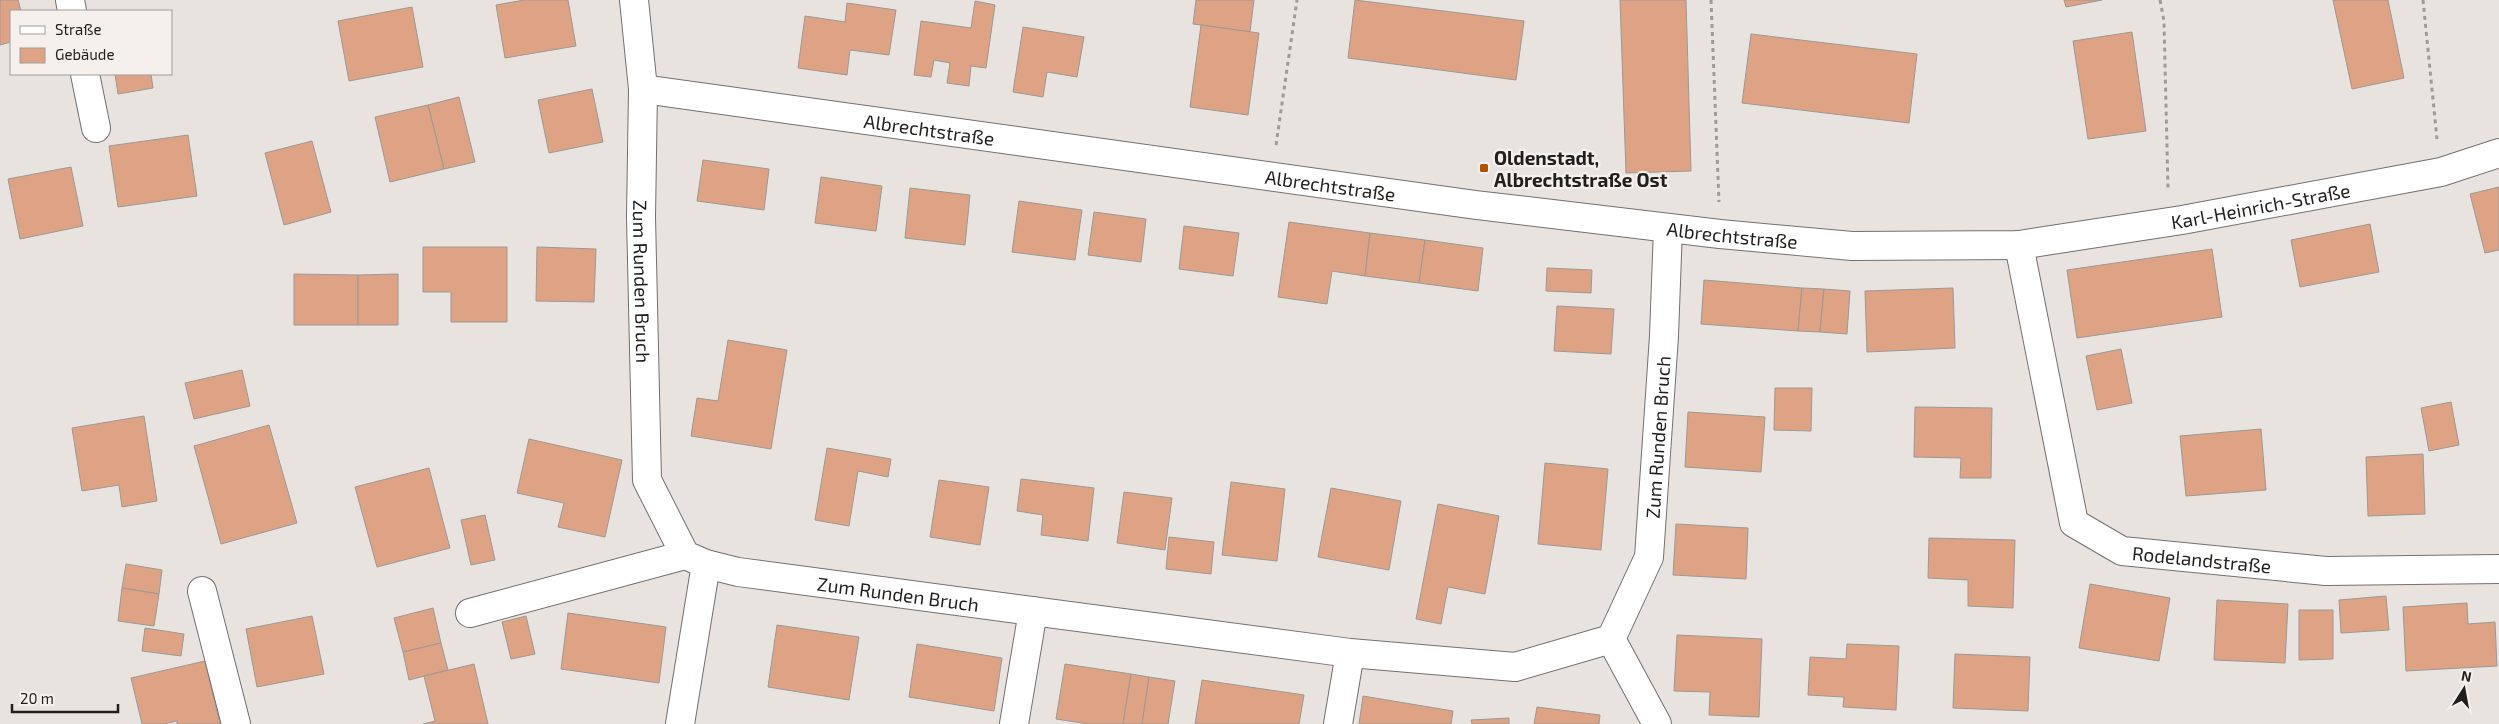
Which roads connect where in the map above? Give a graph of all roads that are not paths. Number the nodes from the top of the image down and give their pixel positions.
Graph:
1 (634, 0) edge
2 (85, 75) edge
3 (643, 89) junction
4 (96, 128) dead end
5 (2499, 153) edge
6 (1668, 228) junction
7 (2019, 246) junction
8 (695, 560) junction
9 (2499, 569) edge
10 (202, 591) dead end
11 (1034, 611) junction
12 (470, 613) dead end
13 (1611, 639) junction
14 (1350, 653) junction
15 (236, 724) edge
16 (680, 724) edge
17 (1014, 724) edge
18 (1338, 724) edge
19 (1657, 724) edge

1 - 3 street, Zum Runden Bruch
2 - 4 street
3 - 6 street, Albrechtstraße
3 - 8 street, Zum Runden Bruch
5 - 7 street, Karl-Heinrich-Straße
6 - 7 street, Albrechtstraße
6 - 13 street, Zum Runden Bruch
7 - 9 street, Rodelandstraße
8 - 11 street, Zum Runden Bruch
8 - 12 street, Zum Runden Bruch
8 - 16 street
10 - 15 street
11 - 14 street, Zum Runden Bruch
11 - 17 street
13 - 14 street, Zum Runden Bruch
13 - 19 street
14 - 18 street

